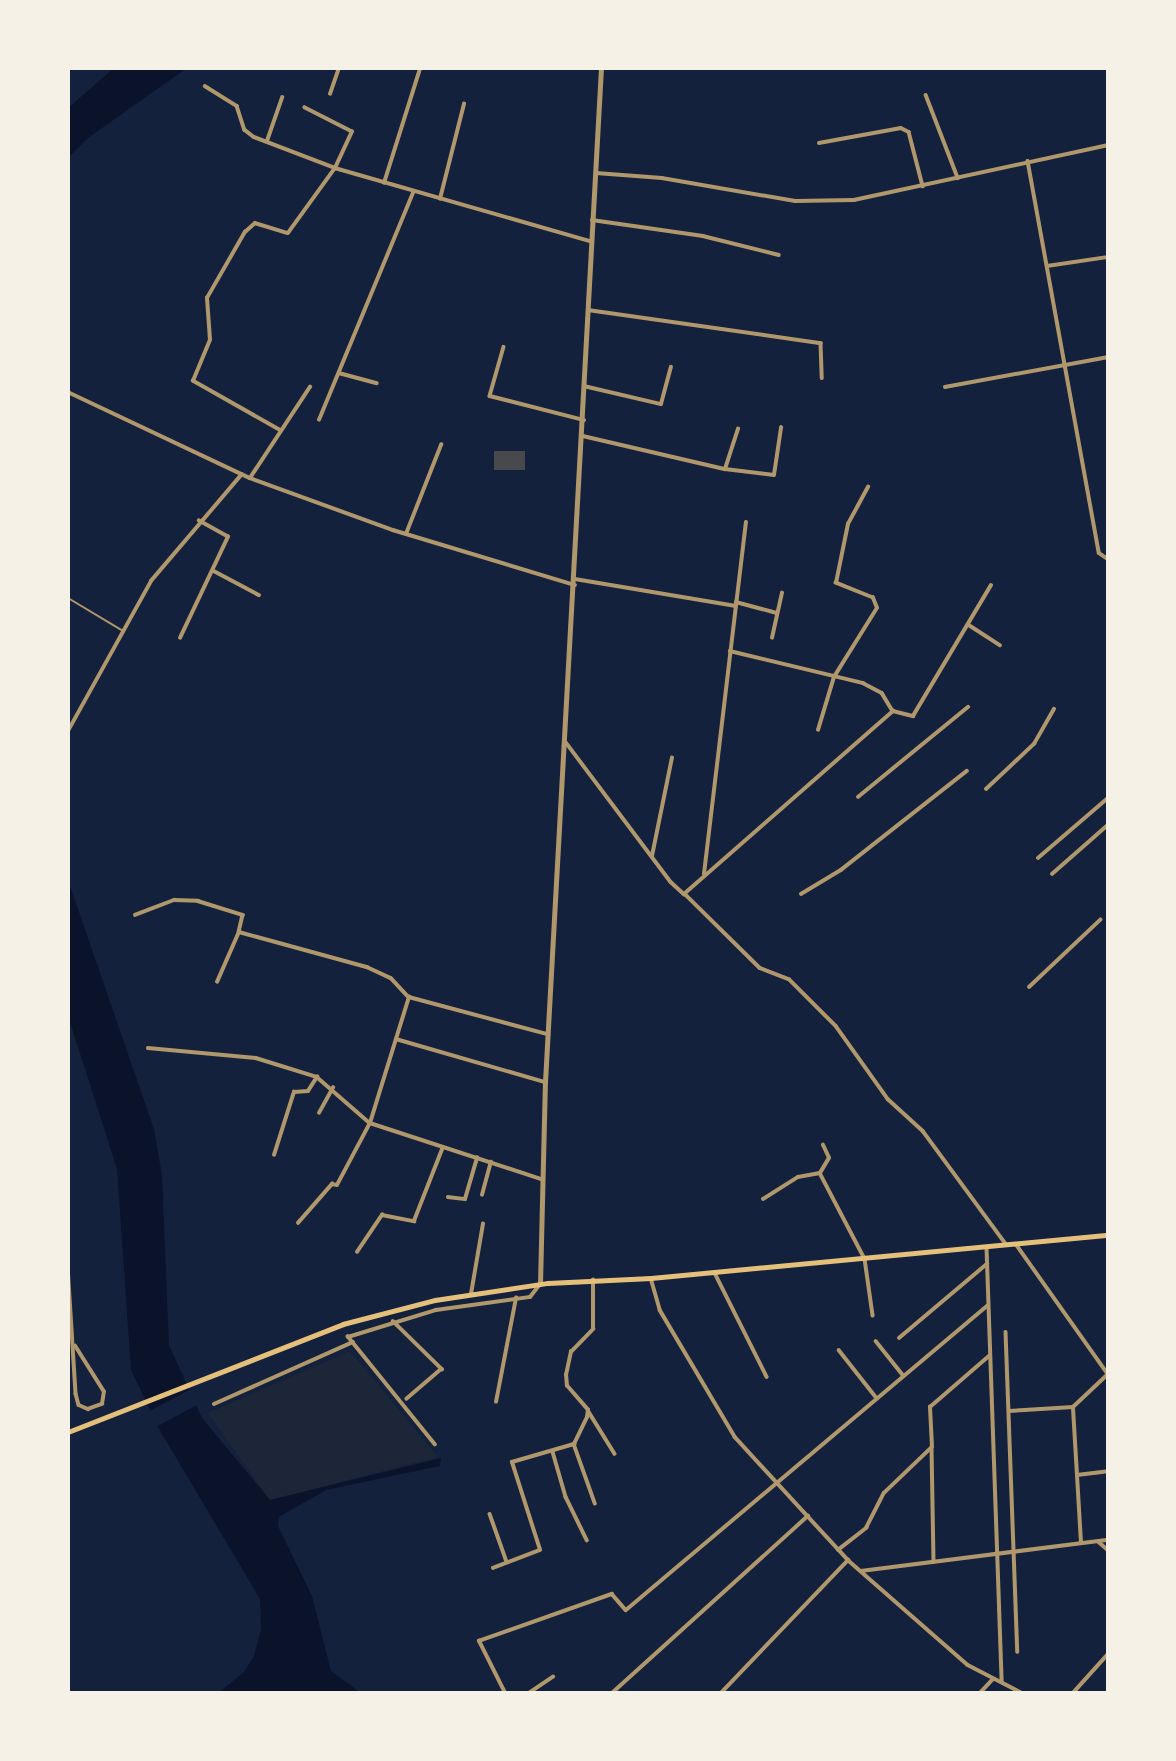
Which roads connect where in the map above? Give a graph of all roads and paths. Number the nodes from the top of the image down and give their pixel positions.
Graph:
1 (339, 68) edge
2 (601, 68) edge
3 (420, 69) edge
4 (205, 86) dead end
5 (330, 94) dead end
6 (926, 95) dead end
7 (282, 98) dead end
8 (464, 104) dead end
9 (305, 108) dead end
10 (267, 141) junction
11 (819, 143) dead end
12 (1108, 145) edge
13 (1028, 161) junction
14 (335, 169) junction
15 (596, 173) junction
16 (958, 178) junction
17 (384, 183) junction
18 (923, 186) junction
19 (413, 192) junction
20 (440, 199) junction
21 (592, 220) junction
22 (590, 241) junction
23 (779, 255) dead end
24 (1108, 257) edge
25 (1047, 266) junction
26 (588, 310) junction
27 (504, 348) dead end
28 (1108, 357) edge
29 (1065, 365) junction
30 (671, 367) dead end
31 (339, 373) junction
32 (822, 378) dead end
33 (377, 383) dead end
34 (584, 386) junction
35 (310, 387) dead end
36 (945, 387) dead end
37 (68, 392) edge
38 (319, 420) dead end
39 (584, 420) junction
40 (781, 428) dead end
41 (738, 429) dead end
42 (281, 431) junction
43 (583, 436) junction
44 (441, 445) dead end
45 (725, 469) junction
46 (242, 474) junction
47 (250, 478) junction
48 (868, 487) dead end
49 (199, 521) junction
50 (746, 523) dead end
51 (406, 534) junction
52 (1108, 559) edge
53 (214, 571) junction
54 (575, 582) junction
55 (991, 585) dead end
56 (782, 593) dead end
57 (259, 595) dead end
58 (68, 598) edge
59 (736, 604) junction
60 (777, 613) junction
61 (969, 625) junction
62 (124, 632) junction
63 (180, 638) dead end
64 (772, 638) dead end
65 (1000, 645) dead end
66 (730, 651) junction
67 (834, 677) junction
68 (968, 707) dead end
69 (1054, 709) dead end
70 (893, 711) junction
71 (818, 730) dead end
72 (68, 731) edge
73 (564, 739) junction
74 (672, 758) dead end
75 (967, 771) dead end
76 (986, 789) dead end
77 (858, 797) dead end
78 (1108, 798) edge
79 (1108, 825) edge
80 (652, 856) junction
81 (1038, 858) dead end
82 (1052, 874) dead end
83 (704, 876) junction
84 (684, 894) junction
85 (801, 894) dead end
86 (135, 915) dead end
87 (1100, 920) dead end
88 (239, 932) junction
89 (216, 982) dead end
90 (1029, 987) dead end
91 (409, 997) junction
92 (548, 1034) junction
93 (396, 1039) junction
94 (148, 1048) dead end
95 (317, 1077) junction
96 (545, 1082) junction
97 (333, 1088) junction
98 (319, 1113) dead end
99 (370, 1123) junction
100 (823, 1145) dead end
101 (443, 1147) junction
102 (274, 1155) dead end
103 (477, 1158) junction
104 (491, 1162) junction
105 (820, 1173) junction
106 (541, 1179) junction
107 (482, 1195) dead end
108 (448, 1198) dead end
109 (763, 1199) dead end
110 (298, 1223) dead end
111 (483, 1224) dead end
112 (1108, 1235) edge
113 (1006, 1244) junction
114 (1016, 1244) junction
115 (987, 1248) junction
116 (357, 1252) dead end
117 (865, 1259) junction
118 (987, 1264) junction
119 (68, 1266) edge
120 (715, 1273) junction
121 (651, 1278) junction
122 (593, 1280) junction
123 (540, 1284) junction
124 (471, 1294) junction
125 (516, 1298) junction
126 (988, 1306) junction
127 (873, 1315) dead end
128 (393, 1321) junction
129 (1006, 1332) dead end
130 (899, 1338) dead end
131 (876, 1341) dead end
132 (352, 1342) junction
133 (75, 1346) junction
134 (839, 1350) dead end
135 (990, 1355) junction
136 (903, 1375) junction
137 (767, 1377) dead end
138 (876, 1397) junction
139 (407, 1399) dead end
140 (496, 1402) dead end
141 (214, 1404) dead end
142 (1073, 1407) junction
143 (587, 1410) junction
144 (1009, 1410) junction
145 (68, 1432) edge
146 (574, 1444) junction
147 (435, 1445) dead end
148 (932, 1447) junction
149 (552, 1451) junction
150 (615, 1454) dead end
151 (1108, 1471) edge
152 (1077, 1475) junction
153 (778, 1481) junction
154 (595, 1503) dead end
155 (491, 1514) dead end
156 (808, 1516) junction
157 (587, 1540) dead end
158 (1108, 1540) edge
159 (1098, 1541) junction
160 (1081, 1543) junction
161 (1108, 1549) edge
162 (838, 1550) junction
163 (1014, 1552) junction
164 (997, 1554) junction
165 (848, 1560) junction
166 (507, 1562) junction
167 (934, 1562) junction
168 (493, 1568) dead end
169 (862, 1572) junction
170 (1018, 1652) dead end
171 (1108, 1654) edge
172 (553, 1677) dead end
173 (993, 1678) junction
174 (1002, 1682) junction
175 (505, 1693) edge
176 (529, 1693) edge
177 (612, 1693) edge
178 (721, 1693) edge
179 (980, 1693) edge
180 (1021, 1693) edge
181 (1073, 1693) edge

1 - 5 street
2 - 15 street
3 - 17 street
4 - 10 street
6 - 16 street
7 - 10 street
8 - 20 street
9 - 14 street
10 - 14 street
11 - 18 street
12 - 13 street
13 - 16 street
13 - 25 street
14 - 17 street
14 - 42 street
15 - 18 street
15 - 21 street
16 - 18 street
17 - 19 street
19 - 20 street
19 - 31 street
20 - 22 street
21 - 22 street
21 - 23 street
22 - 26 street
24 - 25 street
25 - 29 street
26 - 32 street
26 - 34 street
27 - 39 street
28 - 29 street
29 - 36 street
29 - 52 street
30 - 34 street
31 - 33 street
31 - 38 street
34 - 39 street
35 - 42 street
37 - 46 street
39 - 43 street
40 - 45 street
41 - 45 street
42 - 47 street
43 - 45 street
43 - 54 street
44 - 51 street
46 - 47 street
46 - 49 street
47 - 51 street
48 - 67 street
49 - 53 street
49 - 62 street
50 - 59 street
51 - 54 street
53 - 57 street
53 - 63 street
54 - 59 street
54 - 73 street
55 - 61 street
56 - 60 street
58 - 62 lane
59 - 60 street
59 - 66 street
60 - 64 street
61 - 65 street
61 - 70 street
62 - 72 street
66 - 67 street
66 - 83 street
67 - 70 street
67 - 71 street
68 - 77 street
69 - 76 street
70 - 83 street
73 - 80 street
73 - 92 street
74 - 80 street
75 - 85 street
78 - 81 street
79 - 82 street
80 - 84 street
83 - 84 street
84 - 113 street
86 - 88 street
87 - 90 street
88 - 89 street
88 - 91 street
91 - 92 street
91 - 93 street
92 - 96 street
93 - 96 street
93 - 99 street
94 - 95 street
95 - 97 street
95 - 102 street
96 - 106 street
97 - 98 street
97 - 99 street
99 - 101 street
99 - 110 street
100 - 105 street
101 - 103 street
101 - 116 street
103 - 104 street
103 - 108 street
104 - 106 street
104 - 107 street
105 - 109 street
105 - 117 street
106 - 123 street
111 - 124 street
112 - 114 main road
113 - 114 main road
113 - 115 main road
114 - 142 street
115 - 117 main road
115 - 118 street
117 - 120 main road
117 - 127 street
118 - 126 street
118 - 130 street
119 - 133 street
120 - 121 main road
120 - 137 street
121 - 122 main road
121 - 153 street
122 - 123 main road
122 - 143 street
123 - 124 main road
123 - 125 street
124 - 145 main road
125 - 128 street
125 - 140 street
126 - 135 street
126 - 136 street
128 - 132 street
128 - 139 street
129 - 144 street
131 - 136 street
132 - 141 street
132 - 147 street
133 - 133 street
134 - 138 street
135 - 148 street
135 - 164 street
136 - 138 street
138 - 153 street
142 - 144 street
142 - 152 street
143 - 146 street
143 - 150 street
144 - 163 street
146 - 149 street
146 - 154 street
148 - 162 street
148 - 167 street
149 - 157 street
149 - 166 street
151 - 152 street
152 - 160 street
153 - 156 street
153 - 175 street
155 - 166 street
156 - 162 street
156 - 177 street
158 - 159 street
159 - 160 street
159 - 161 street
160 - 163 street
162 - 165 street
163 - 164 street
163 - 170 street
164 - 167 street
164 - 174 street
165 - 169 street
165 - 178 street
166 - 168 street
167 - 169 street
169 - 173 street
171 - 181 street
172 - 176 street
173 - 174 street
173 - 179 street
174 - 180 street

